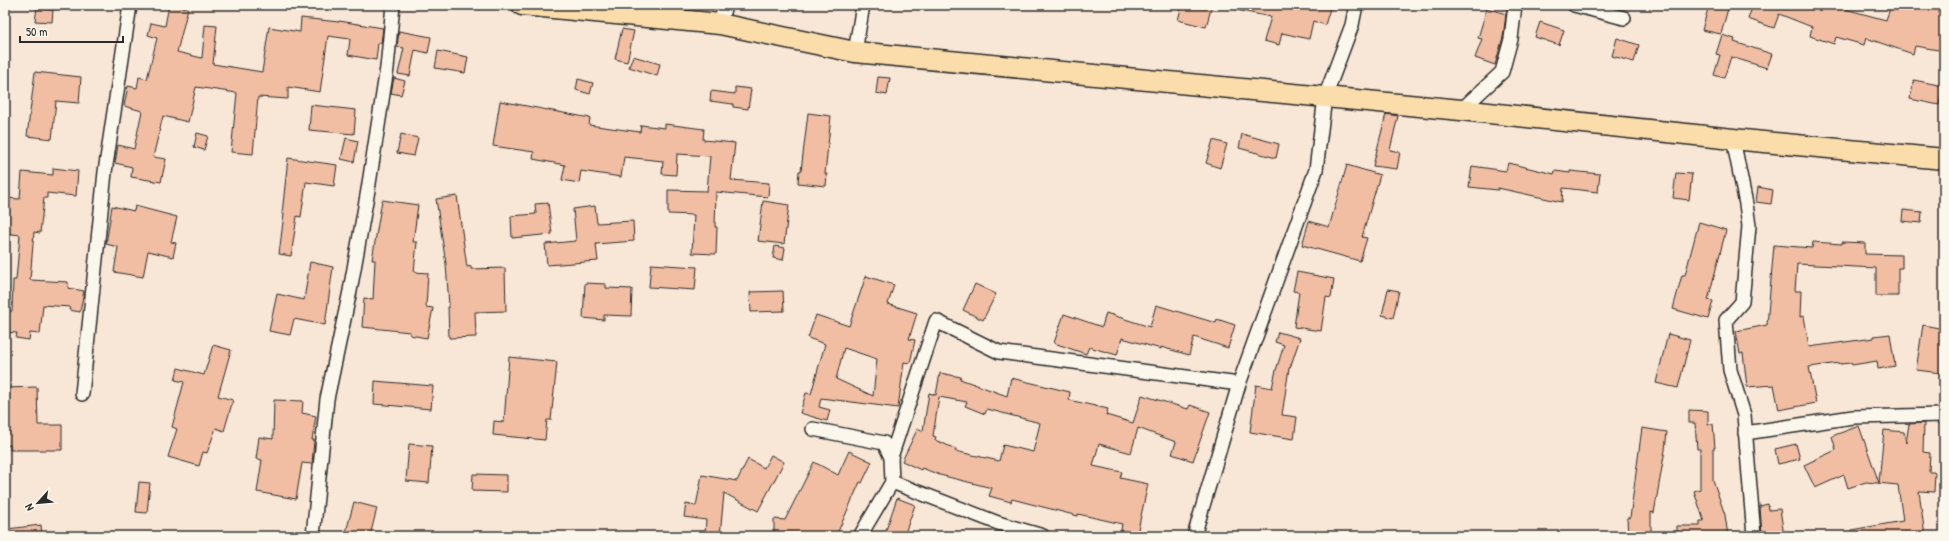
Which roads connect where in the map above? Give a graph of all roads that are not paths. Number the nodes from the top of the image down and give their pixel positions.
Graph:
1 (130, 5) edge
2 (393, 5) edge
3 (522, 5) edge
4 (725, 5) edge
5 (864, 5) edge
6 (1356, 5) edge
7 (1515, 5) edge
8 (1574, 5) edge
9 (1624, 18) dead end
10 (720, 24) junction
11 (855, 52) junction
12 (1325, 97) junction
13 (1461, 110) junction
14 (1733, 139) junction
15 (1944, 159) edge
16 (1239, 384) junction
17 (82, 394) dead end
18 (1944, 415) edge
19 (813, 429) dead end
20 (1745, 433) junction
21 (890, 457) junction
22 (892, 482) junction
23 (313, 536) edge
24 (860, 536) edge
25 (1043, 536) edge
26 (1194, 536) edge
27 (1754, 536) edge

1 - 17 street
2 - 23 street
3 - 10 main road
4 - 10 street
5 - 11 street
6 - 12 street
7 - 13 street
8 - 9 street
10 - 11 main road
11 - 12 main road
12 - 13 main road
12 - 16 street
13 - 14 main road
14 - 15 main road
14 - 20 street
16 - 21 street
16 - 26 street
18 - 20 street
19 - 21 street
20 - 27 street
21 - 22 street
22 - 24 street
22 - 25 street

